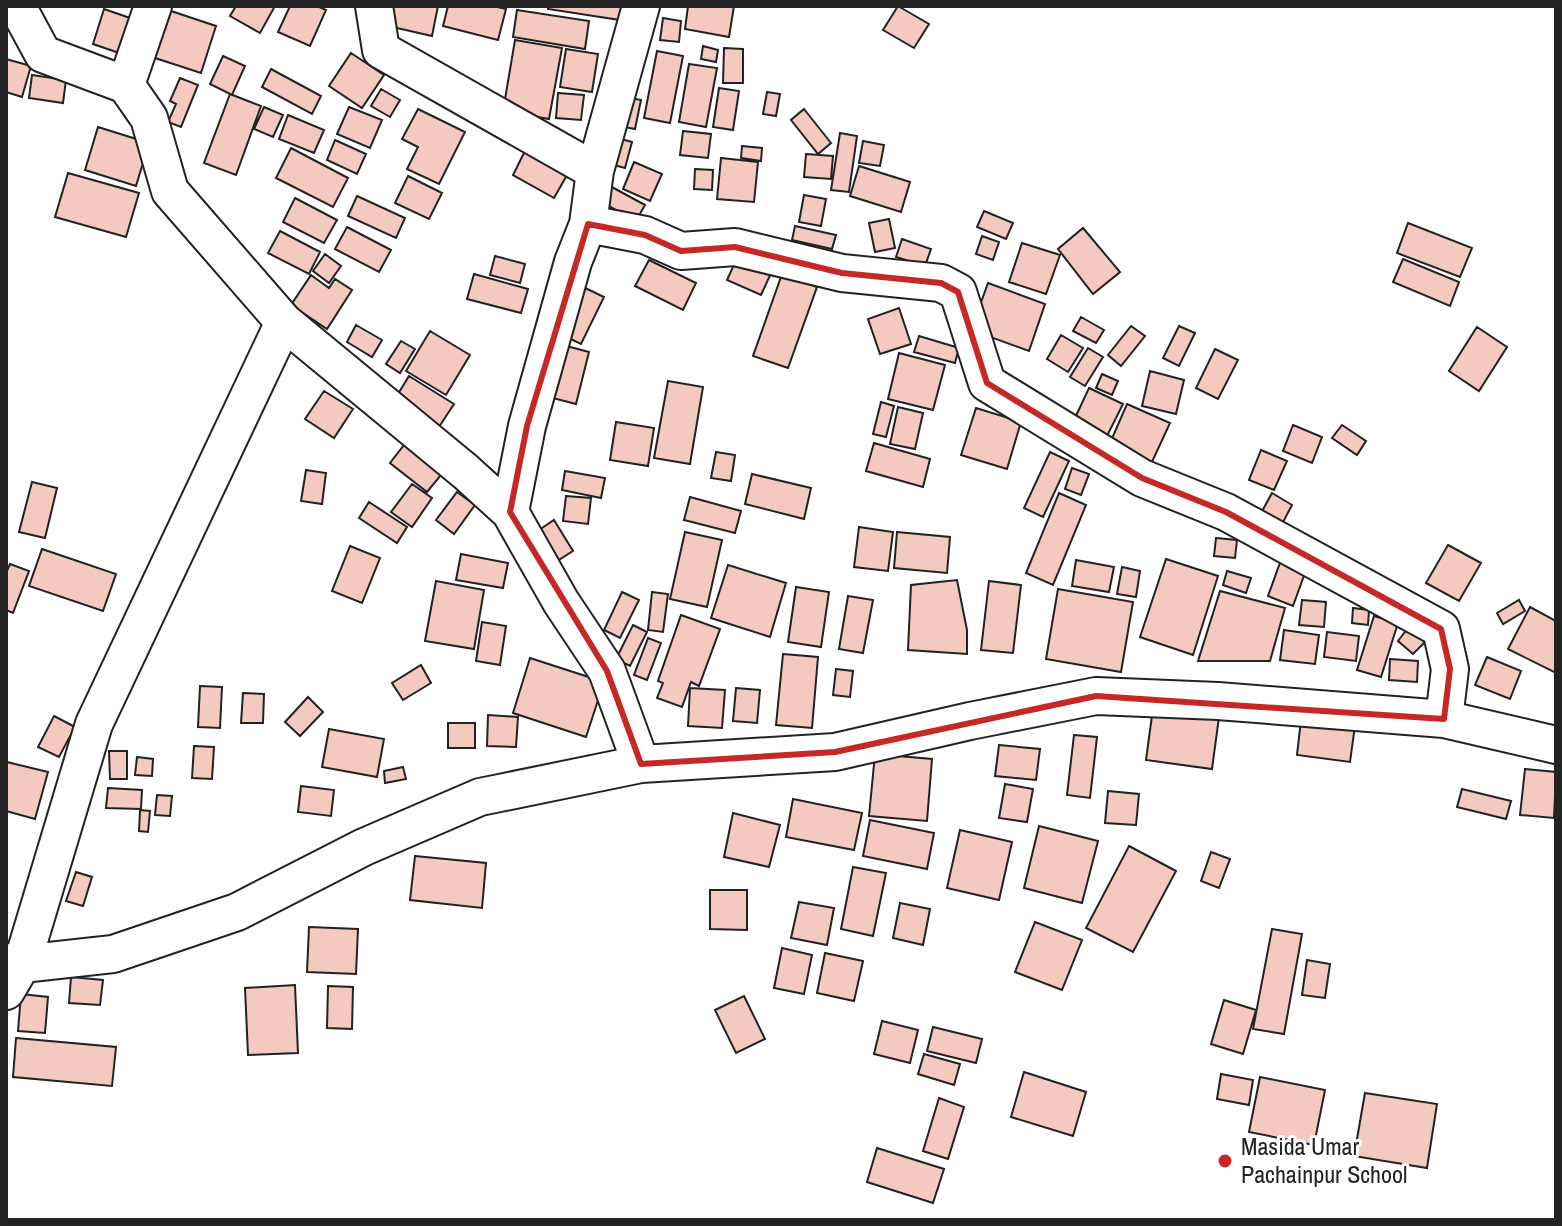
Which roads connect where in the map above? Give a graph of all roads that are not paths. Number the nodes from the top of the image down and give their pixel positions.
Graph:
1 (17, 6) edge
2 (153, 6) edge
3 (374, 6) edge
4 (641, 6) edge
5 (126, 85) junction
6 (595, 171) junction
7 (588, 224) junction
8 (284, 322) junction
9 (510, 512) junction
10 (1444, 719) junction
11 (1556, 745) edge
12 (641, 764) junction
13 (11, 972) edge

1 - 5 street
2 - 5 street
3 - 6 street
4 - 6 street
5 - 8 street
6 - 7 street
7 - 9 street
7 - 10 street
8 - 9 street
8 - 13 street
9 - 12 street
10 - 11 street
10 - 12 street
12 - 13 street

